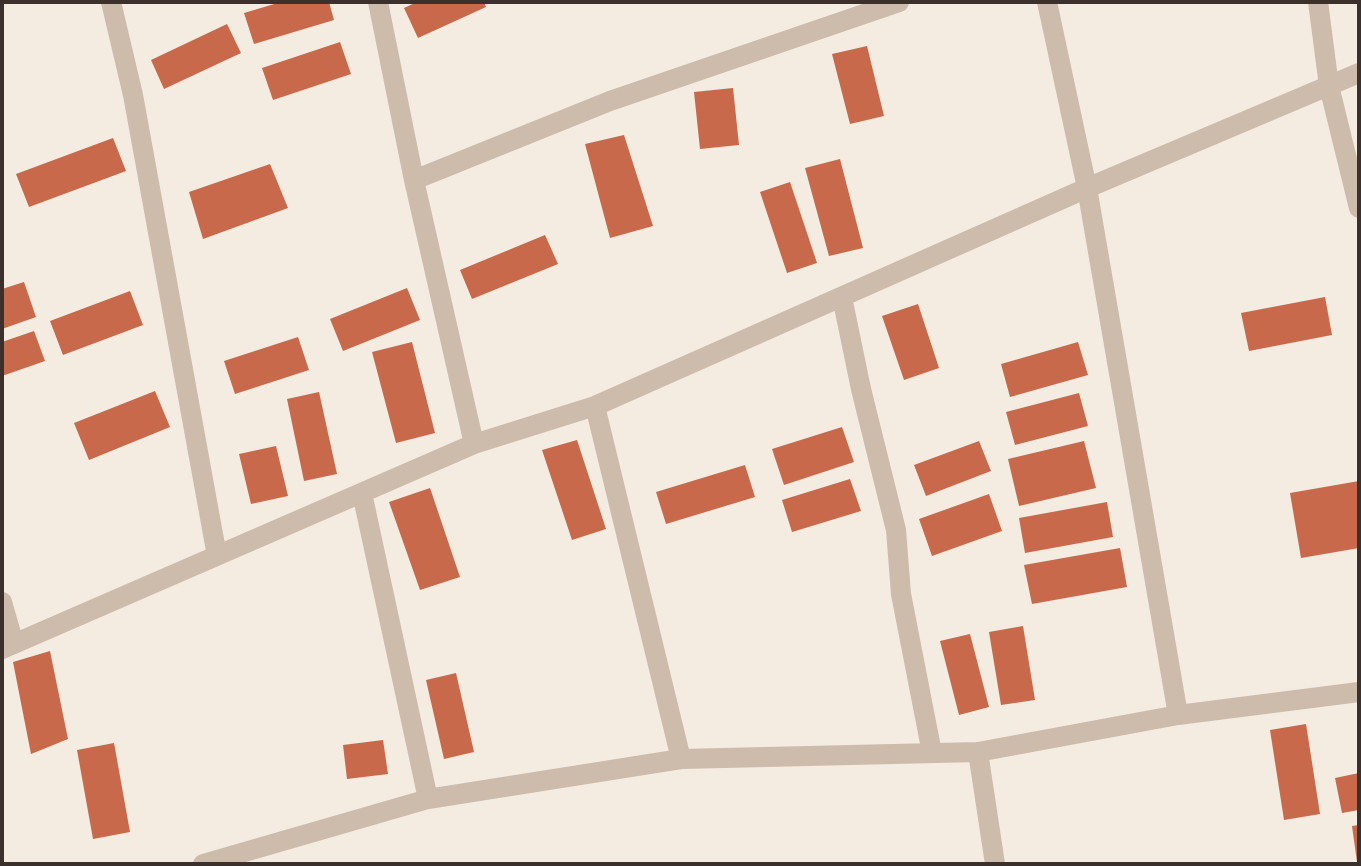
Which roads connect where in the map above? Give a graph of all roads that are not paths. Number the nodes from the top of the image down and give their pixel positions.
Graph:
1 (111, 2) edge
2 (378, 2) edge
3 (899, 2) edge
4 (1047, 2) edge
5 (1318, 2) edge
6 (1359, 73) edge
7 (1329, 86) junction
8 (414, 180) junction
9 (1087, 188) junction
10 (1359, 208) edge
11 (842, 297) junction
12 (595, 406) junction
13 (474, 444) junction
14 (362, 493) junction
15 (217, 556) junction
16 (2, 602) edge
17 (8, 647) edge
18 (1359, 692) edge
19 (1178, 715) junction
20 (978, 752) junction
21 (932, 753) junction
22 (681, 759) junction
23 (428, 799) junction
24 (203, 864) edge
25 (995, 864) edge

1 - 15 street
2 - 8 street
3 - 8 street
4 - 9 street
5 - 7 street
6 - 7 street
7 - 9 street
7 - 10 street
8 - 13 street
9 - 11 street
9 - 19 street
11 - 12 street
11 - 21 street
12 - 13 street
12 - 22 street
13 - 14 street
14 - 15 street
14 - 23 street
15 - 17 street
16 - 17 street
18 - 19 street
19 - 20 street
20 - 21 street
20 - 25 street
21 - 22 street
22 - 23 street
23 - 24 street

